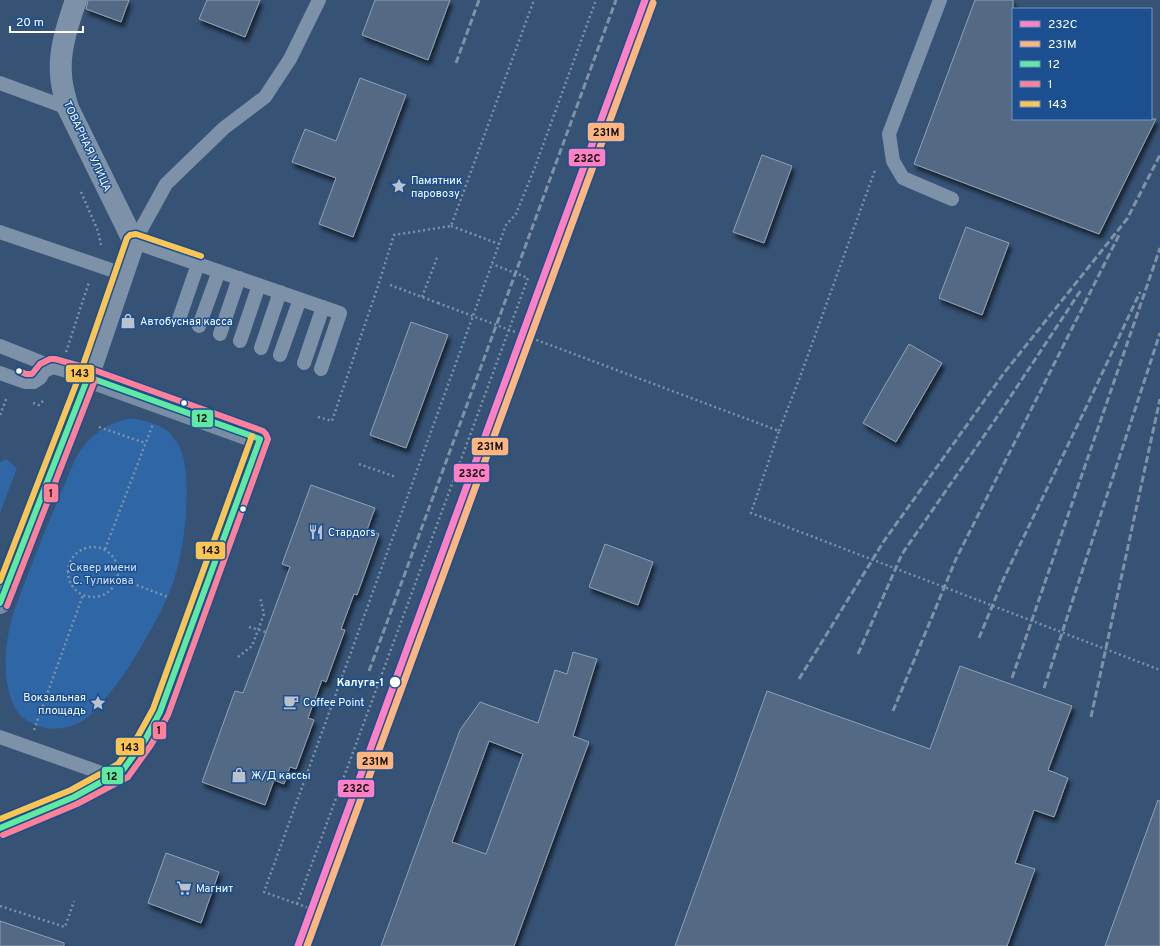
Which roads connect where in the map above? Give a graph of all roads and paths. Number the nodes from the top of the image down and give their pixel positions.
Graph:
1 (76, 0) edge
2 (319, 0) edge
3 (534, 0) edge
4 (596, 0) edge
5 (940, 0) edge
6 (0, 83) edge
7 (68, 108) junction
8 (888, 134) junction
9 (102, 175) junction
10 (952, 199) dead end
11 (451, 226) junction
12 (0, 232) edge
13 (134, 242) junction
14 (499, 244) junction
15 (438, 255) dead end
16 (95, 264) junction
17 (198, 264) junction
18 (492, 264) junction
19 (219, 271) junction
20 (123, 274) junction
21 (239, 278) junction
22 (259, 285) junction
23 (390, 285) dead end
24 (280, 292) junction
25 (422, 297) junction
26 (300, 299) junction
27 (323, 307) junction
28 (179, 320) dead end
29 (199, 326) dead end
30 (220, 334) dead end
31 (240, 341) dead end
32 (0, 346) edge
33 (261, 348) dead end
34 (280, 355) dead end
35 (304, 363) dead end
36 (57, 368) junction
37 (321, 369) dead end
38 (0, 373) edge
39 (88, 377) junction
40 (8, 394) dead end
41 (38, 405) dead end
42 (0, 415) edge
43 (318, 417) dead end
44 (153, 424) dead end
45 (99, 427) dead end
46 (779, 431) junction
47 (145, 443) junction
48 (359, 464) dead end
49 (396, 477) dead end
50 (105, 550) junction
51 (118, 578) junction
52 (83, 595) junction
53 (168, 597) dead end
54 (260, 597) dead end
55 (0, 603) edge
56 (249, 626) dead end
57 (258, 630) junction
58 (266, 632) dead end
59 (238, 657) dead end
60 (1160, 670) edge
61 (32, 735) dead end
62 (0, 738) edge
63 (110, 776) junction
64 (0, 828) edge
65 (74, 901) dead end
66 (297, 904) junction
67 (0, 906) edge
68 (317, 911) dead end

1 - 7 street, ТОВАРНАЯ УЛИЦА
2 - 13 lane
3 - 11 path
4 - 14 path
5 - 8 lane
6 - 7 lane
7 - 9 street, ТОВАРНАЯ УЛИЦА
8 - 10 lane
8 - 46 path
9 - 13 street, ТОВАРНАЯ УЛИЦА
9 - 16 path
11 - 14 path
11 - 43 path
12 - 16 lane
13 - 17 lane
13 - 20 street
14 - 18 path
15 - 25 path
16 - 20 lane
16 - 36 path
17 - 19 lane
17 - 28 lane
18 - 66 path
18 - 66 path
19 - 21 lane
19 - 29 lane
20 - 39 street
21 - 22 lane
21 - 30 lane
22 - 24 lane
22 - 31 lane
23 - 25 path
24 - 26 lane
24 - 33 lane
25 - 46 path, bridge
26 - 27 lane
26 - 34 lane
27 - 35 lane
27 - 37 lane
32 - 36 lane
36 - 38 lane
36 - 39 lane
36 - 41 path
39 - 55 main road
39 - 63 main road
40 - 42 path
44 - 47 path
45 - 47 path
46 - 60 path, bridge
47 - 50 path
48 - 49 path
50 - 51 path
50 - 52 path
51 - 52 path
51 - 53 path
52 - 61 path
54 - 57 path
56 - 57 path
57 - 58 path
57 - 59 path
62 - 63 lane
63 - 64 main road
65 - 67 path
66 - 68 path

